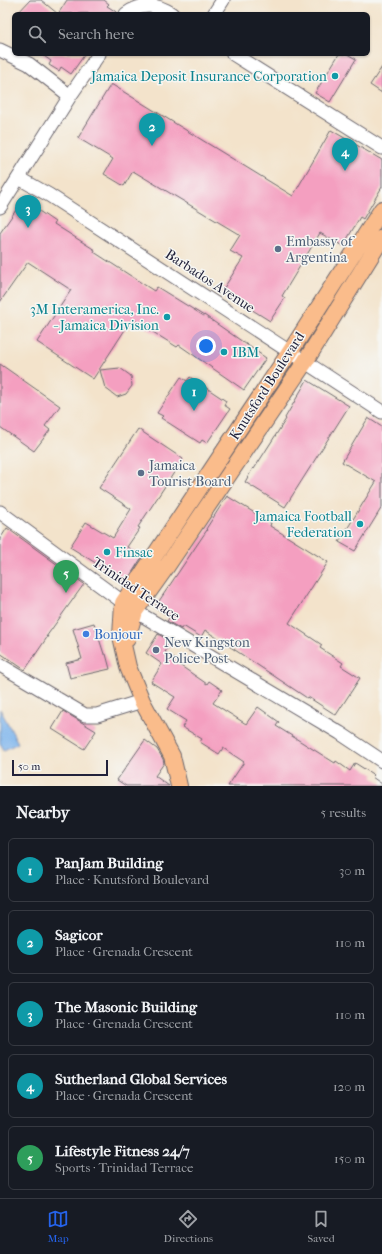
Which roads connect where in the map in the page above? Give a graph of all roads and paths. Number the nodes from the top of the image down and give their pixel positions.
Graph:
1 (223, 0) edge
2 (129, 12) edge
3 (170, 12) edge
4 (215, 12) edge
5 (0, 50) edge
6 (12, 56) edge
7 (12, 56) edge
8 (98, 56) edge
9 (236, 56) edge
10 (70, 96) junction
11 (382, 148) edge
12 (19, 178) junction
13 (0, 207) edge
14 (382, 209) edge
15 (382, 238) edge
16 (290, 352) junction
17 (305, 362) junction
18 (382, 412) edge
19 (0, 512) edge
20 (129, 607) junction
21 (0, 665) edge
22 (142, 701) junction
23 (382, 761) edge
24 (179, 786) edge

1 - 4 street
2 - 3 street
5 - 6 street
7 - 10 street
8 - 10 street
9 - 11 street
10 - 12 street
12 - 13 street
12 - 16 street, Barbados Avenue
14 - 16 main road, Knutsford Boulevard
15 - 17 main road, Knutsford Boulevard
16 - 17 street, Barbados Avenue
16 - 20 main road, Knutsford Boulevard
17 - 18 street, Barbados Avenue
17 - 20 main road, Knutsford Boulevard
19 - 20 street, Trinidad Terrace
20 - 22 main road
20 - 23 street, Trinidad Terrace
21 - 22 street
22 - 24 main road

